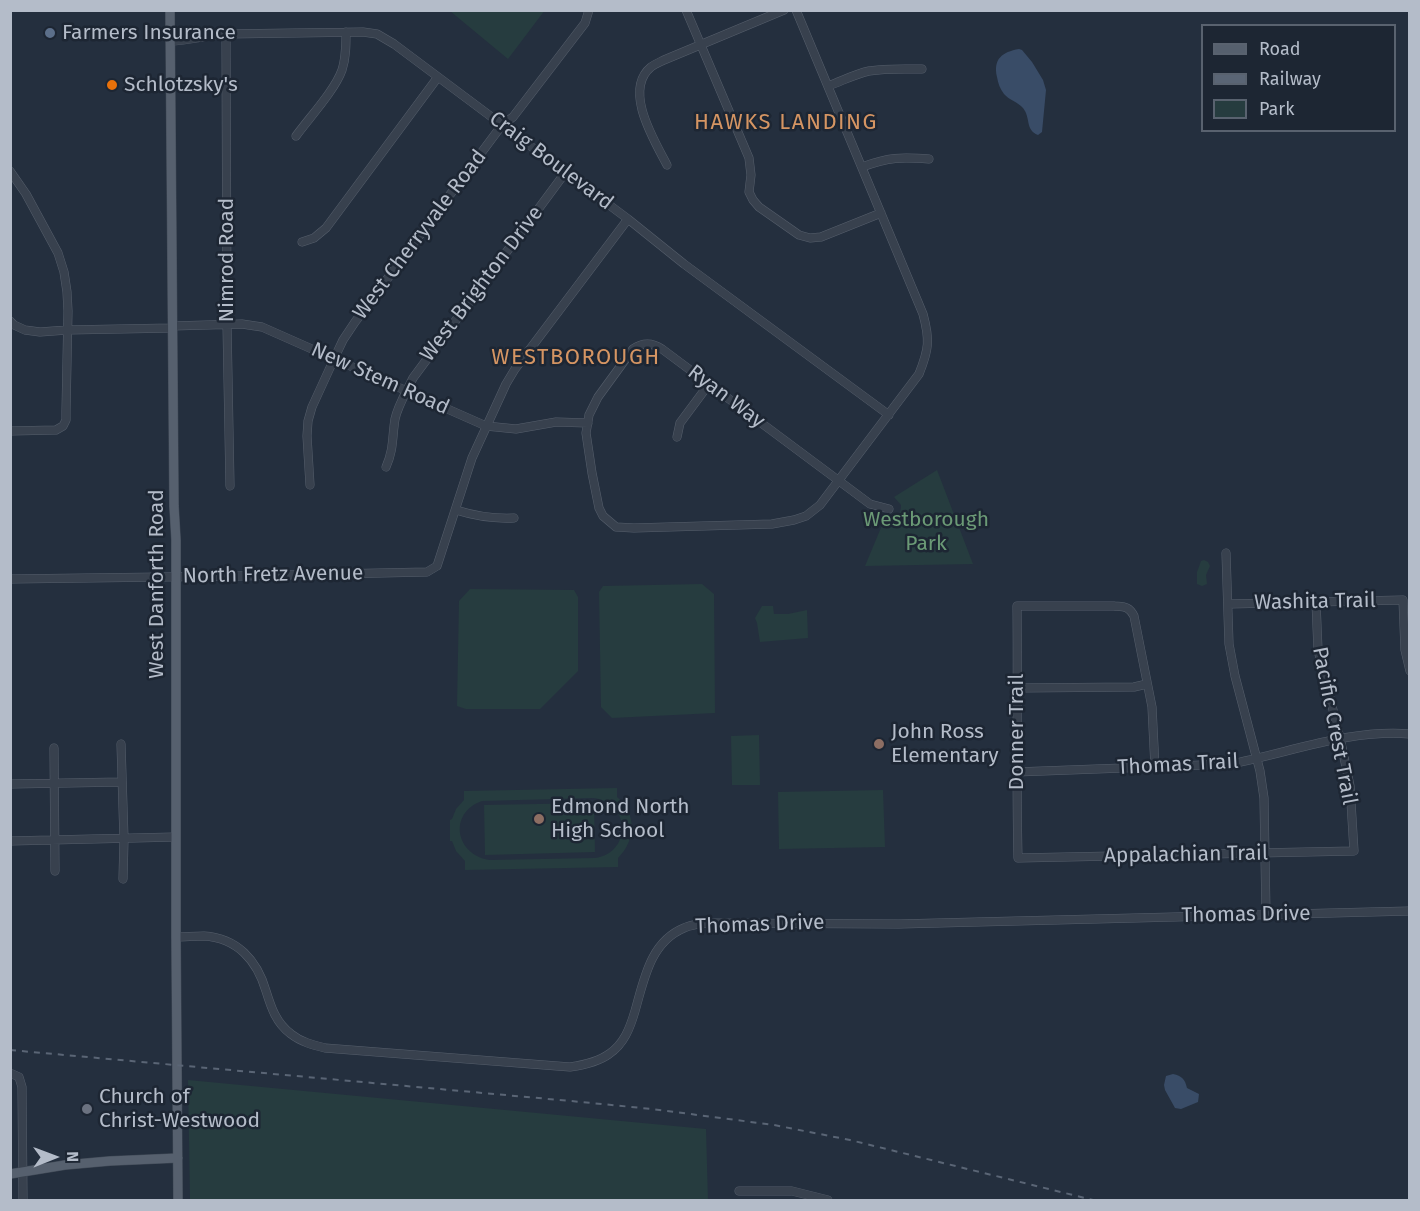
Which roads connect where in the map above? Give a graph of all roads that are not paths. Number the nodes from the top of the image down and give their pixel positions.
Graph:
1 (170, 10) edge
2 (589, 10) edge
3 (686, 10) edge
4 (784, 10) edge
5 (796, 10) edge
6 (346, 32) junction
7 (226, 34) junction
8 (170, 41) junction
9 (701, 45) junction
10 (922, 69) dead end
11 (438, 77) junction
12 (828, 86) junction
13 (502, 125) junction
14 (296, 136) dead end
15 (929, 159) dead end
16 (667, 165) dead end
17 (862, 167) junction
18 (10, 171) edge
19 (565, 173) junction
20 (881, 213) junction
21 (628, 219) junction
22 (302, 242) dead end
23 (10, 321) edge
24 (227, 324) junction
25 (172, 327) junction
26 (67, 330) junction
27 (334, 359) junction
28 (709, 384) junction
29 (407, 391) junction
30 (889, 415) junction
31 (588, 423) junction
32 (486, 426) junction
33 (10, 431) edge
34 (677, 437) dead end
35 (386, 467) dead end
36 (839, 482) junction
37 (310, 485) dead end
38 (230, 486) dead end
39 (889, 509) dead end
40 (456, 510) junction
41 (514, 518) dead end
42 (1227, 554) dead end
43 (176, 577) junction
44 (10, 579) edge
45 (1316, 602) junction
46 (1228, 604) junction
47 (1410, 671) edge
48 (1147, 684) junction
49 (1018, 688) junction
50 (1410, 734) edge
51 (1340, 738) junction
52 (121, 744) dead end
53 (54, 748) dead end
54 (1257, 759) junction
55 (1155, 767) junction
56 (1016, 772) junction
57 (122, 782) junction
58 (54, 783) junction
59 (10, 784) edge
60 (176, 837) junction
61 (124, 838) junction
62 (10, 841) edge
63 (55, 841) junction
64 (1354, 851) joint
65 (1265, 853) junction
66 (1018, 858) joint
67 (55, 871) dead end
68 (123, 879) dead end
69 (1410, 911) edge
70 (1266, 914) junction
71 (176, 937) junction
72 (10, 1073) edge
73 (178, 1158) junction
74 (23, 1172) junction
75 (10, 1174) edge
76 (739, 1191) dead end
77 (23, 1200) edge
78 (178, 1200) edge
79 (828, 1200) edge

1 - 8 main road, West Danforth Road
2 - 13 street, West Cherryvale Road
3 - 9 street
4 - 9 street
5 - 12 street
6 - 7 street, Craig Boulevard
6 - 11 street, Craig Boulevard
6 - 14 street
7 - 8 street, Craig Boulevard
7 - 24 street, Nimrod Road
8 - 25 main road, West Danforth Road
9 - 16 street
9 - 20 street
10 - 12 street
11 - 13 street, Craig Boulevard
11 - 22 street
12 - 17 street
13 - 19 street, Craig Boulevard
13 - 27 street, West Cherryvale Road
15 - 17 street
17 - 20 street
18 - 26 street
19 - 21 street, Craig Boulevard
19 - 29 street, West Brighton Drive
20 - 30 street
21 - 30 street, Craig Boulevard
21 - 32 street
23 - 26 street, New Stem Road
24 - 25 street, New Stem Road
24 - 27 street, New Stem Road
24 - 38 street, Nimrod Road
25 - 26 street, New Stem Road
25 - 43 main road, West Danforth Road
26 - 33 street
27 - 29 street, New Stem Road
27 - 37 street, West Cherryvale Road
28 - 31 street, Ryan Way
28 - 34 street
28 - 36 street, Ryan Way
29 - 32 street, New Stem Road
29 - 35 street, West Brighton Drive
30 - 36 street
31 - 32 street, New Stem Road
31 - 36 street
32 - 40 street
36 - 39 street, Ryan Way
40 - 41 street
40 - 43 street, North Fretz Avenue
42 - 46 street
43 - 44 street, North Fretz Avenue
43 - 60 main road, West Danforth Road
45 - 46 street, Washita Trail
45 - 47 street, Washita Trail
45 - 51 street, Pacific Crest Trail
46 - 54 street
48 - 49 street
48 - 49 street, Donner Trail
48 - 55 street
49 - 56 street, Donner Trail
50 - 51 street, Thomas Trail
51 - 54 street, Thomas Trail
51 - 64 street, Pacific Crest Trail
52 - 57 street
53 - 58 street
54 - 55 street, Thomas Trail
54 - 65 street
55 - 56 street, Thomas Trail
56 - 66 street, Donner Trail
57 - 58 street
57 - 61 street
58 - 59 street
58 - 63 street
60 - 61 street
60 - 71 main road, West Danforth Road
61 - 63 street
61 - 68 street
62 - 63 street
63 - 67 street
64 - 65 street, Appalachian Trail
65 - 66 street, Appalachian Trail
65 - 70 street
69 - 70 street, Thomas Drive
70 - 71 street, Thomas Drive
71 - 73 main road, West Danforth Road
72 - 74 street
73 - 74 main road
73 - 78 main road, West Danforth Road
74 - 75 main road
74 - 77 street
76 - 79 street

